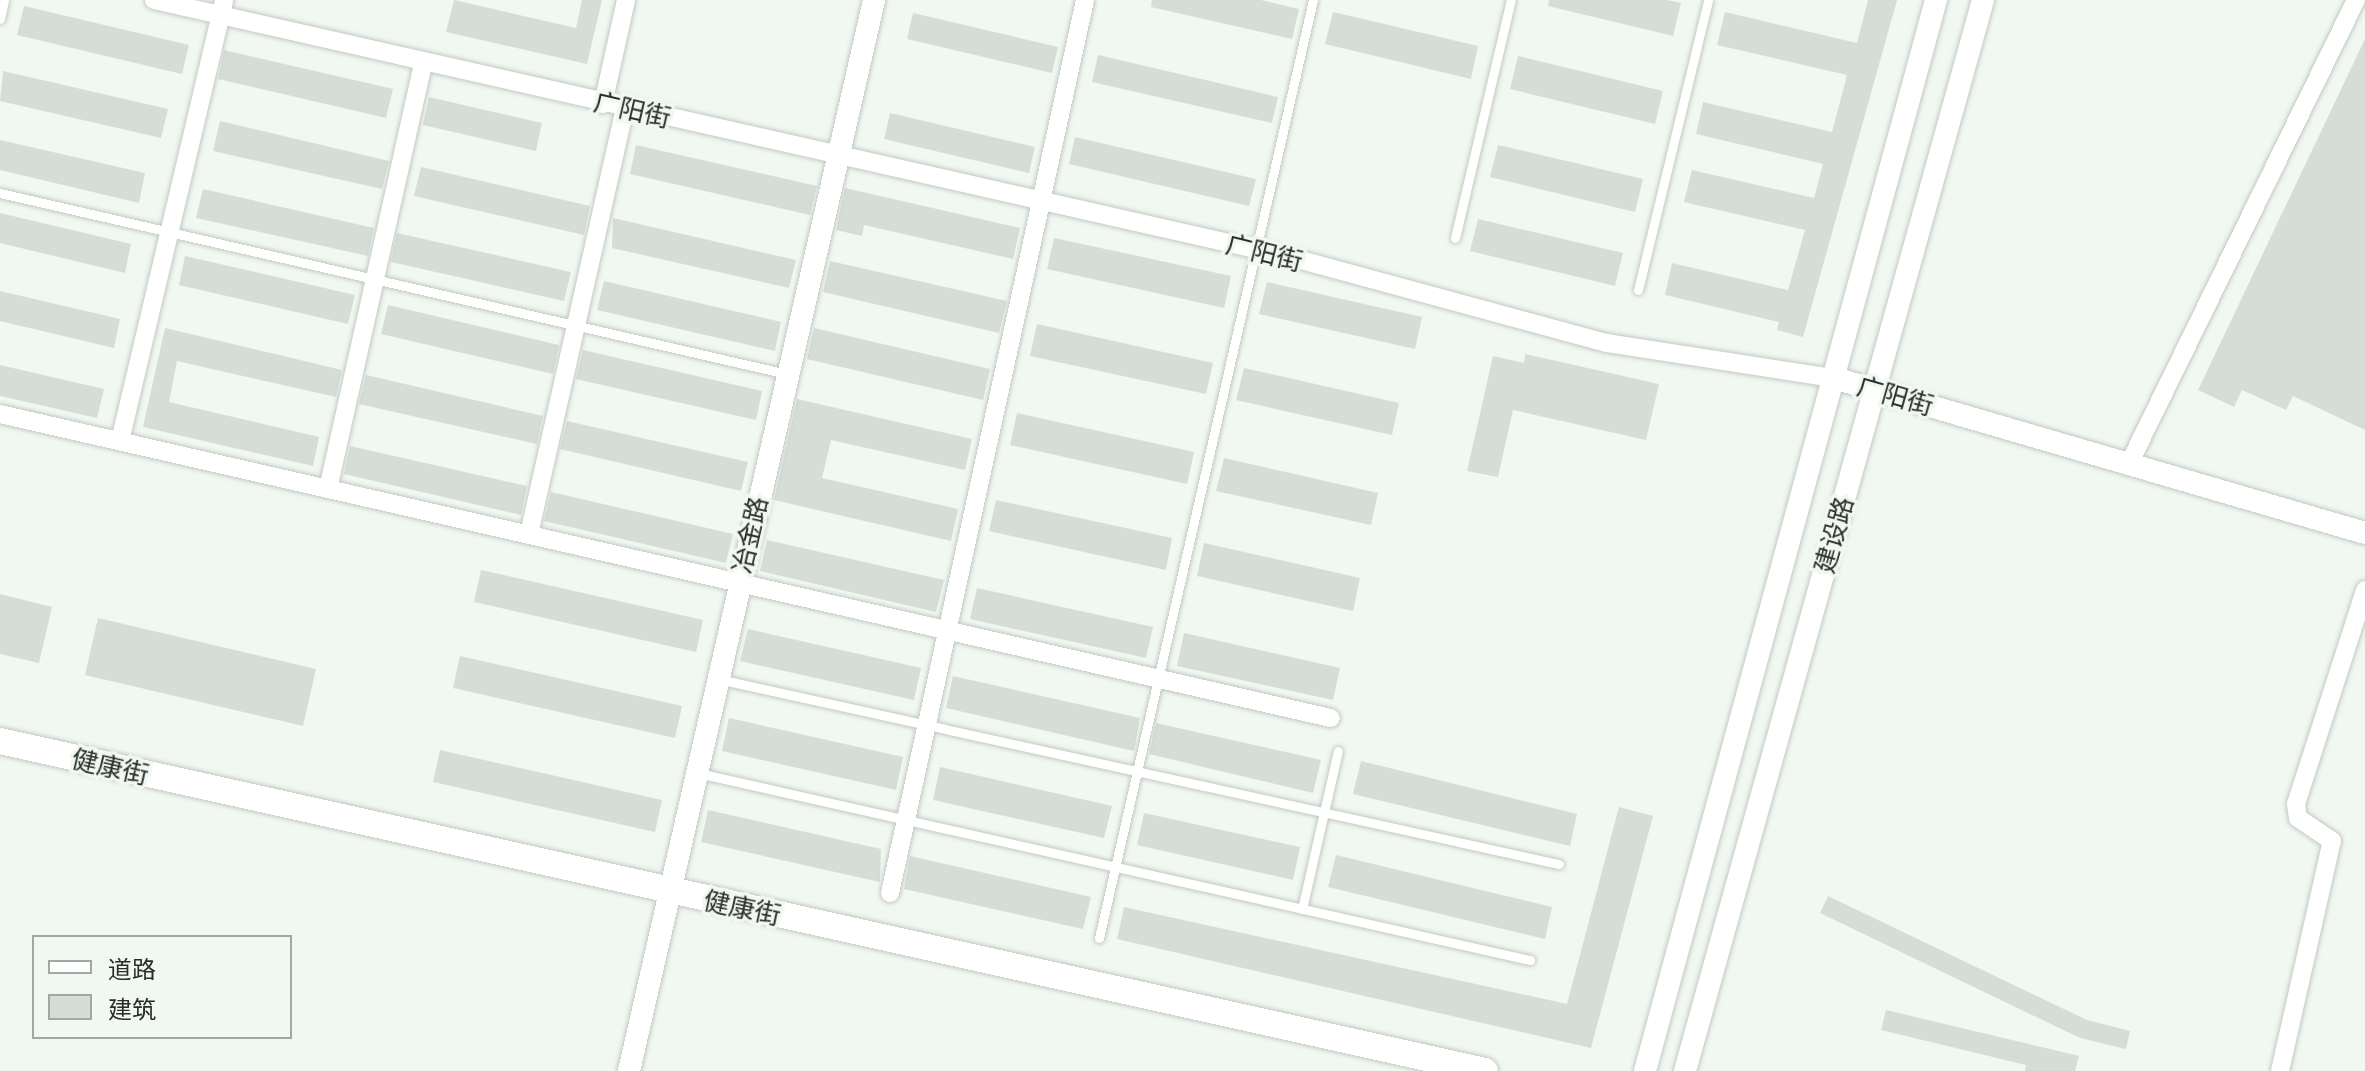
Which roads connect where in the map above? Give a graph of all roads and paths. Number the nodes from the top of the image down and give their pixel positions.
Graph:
1 (4, 0) edge
2 (154, 0) edge
3 (626, 0) edge
4 (874, 0) edge
5 (1085, 0) edge
6 (1313, 0) edge
7 (1511, 0) edge
8 (1708, 0) edge
9 (1936, 0) edge
10 (1983, 0) edge
11 (2356, 0) edge
12 (222, 8) edge
13 (0, 19) edge
14 (423, 63) junction
15 (603, 104) junction
16 (625, 109) junction
17 (838, 156) junction
18 (0, 193) edge
19 (1040, 202) junction
20 (169, 232) junction
21 (1455, 238) dead end
22 (1256, 250) junction
23 (375, 279) junction
24 (1638, 290) dead end
25 (576, 326) junction
26 (787, 374) junction
27 (1834, 378) junction
28 (1875, 390) junction
29 (0, 414) edge
30 (120, 441) junction
31 (2129, 464) junction
32 (328, 489) junction
33 (2365, 533) edge
34 (529, 534) junction
35 (739, 582) junction
36 (2365, 590) edge
37 (947, 630) junction
38 (1159, 678) junction
39 (717, 679) junction
40 (1331, 718) dead end
41 (926, 725) junction
42 (0, 741) edge
43 (1338, 751) dead end
44 (1137, 771) junction
45 (695, 773) junction
46 (1324, 812) junction
47 (906, 820) junction
48 (1559, 864) dead end
49 (1115, 867) junction
50 (668, 892) junction
51 (890, 893) dead end
52 (1302, 909) junction
53 (1099, 938) dead end
54 (1530, 960) dead end
55 (629, 1071) edge
56 (1485, 1071) edge
57 (1645, 1071) edge
58 (1685, 1071) edge
59 (2280, 1071) edge

1 - 13 lane
2 - 12 street, 广阳街
3 - 15 street
4 - 17 street, 冶金路
5 - 19 street
6 - 22 lane
7 - 21 lane
8 - 24 lane
9 - 27 street, 建设路
10 - 28 street, 建设路
11 - 31 street
12 - 14 street, 广阳街
12 - 20 street
14 - 15 street, 广阳街
14 - 23 street
15 - 16 street, 广阳街
16 - 17 street, 广阳街
16 - 25 street
17 - 19 street, 广阳街
17 - 26 street, 冶金路
18 - 20 lane
19 - 22 street, 广阳街
19 - 37 street
20 - 23 lane
20 - 30 street
22 - 27 street, 广阳街
22 - 38 lane
23 - 25 lane
23 - 32 street
25 - 26 lane
25 - 34 street
26 - 35 street, 冶金路
27 - 28 street, 广阳街
27 - 57 street, 建设路
28 - 31 street, 广阳街
28 - 58 street, 建设路
29 - 30 street
30 - 32 street
31 - 33 street, 广阳街
32 - 34 street
34 - 35 street
35 - 37 street
35 - 39 street, 冶金路
36 - 59 street
37 - 38 street
37 - 41 street
38 - 40 street
38 - 44 lane
39 - 41 lane
39 - 45 street, 冶金路
41 - 44 lane
41 - 47 street
42 - 50 main road, 健康街
43 - 46 lane
44 - 46 lane
44 - 49 lane
45 - 47 lane
45 - 50 street, 冶金路
46 - 48 lane
46 - 52 lane
47 - 49 lane
47 - 51 street
49 - 52 lane
49 - 53 lane
50 - 55 street, 冶金路
50 - 56 main road, 健康街
52 - 54 lane

